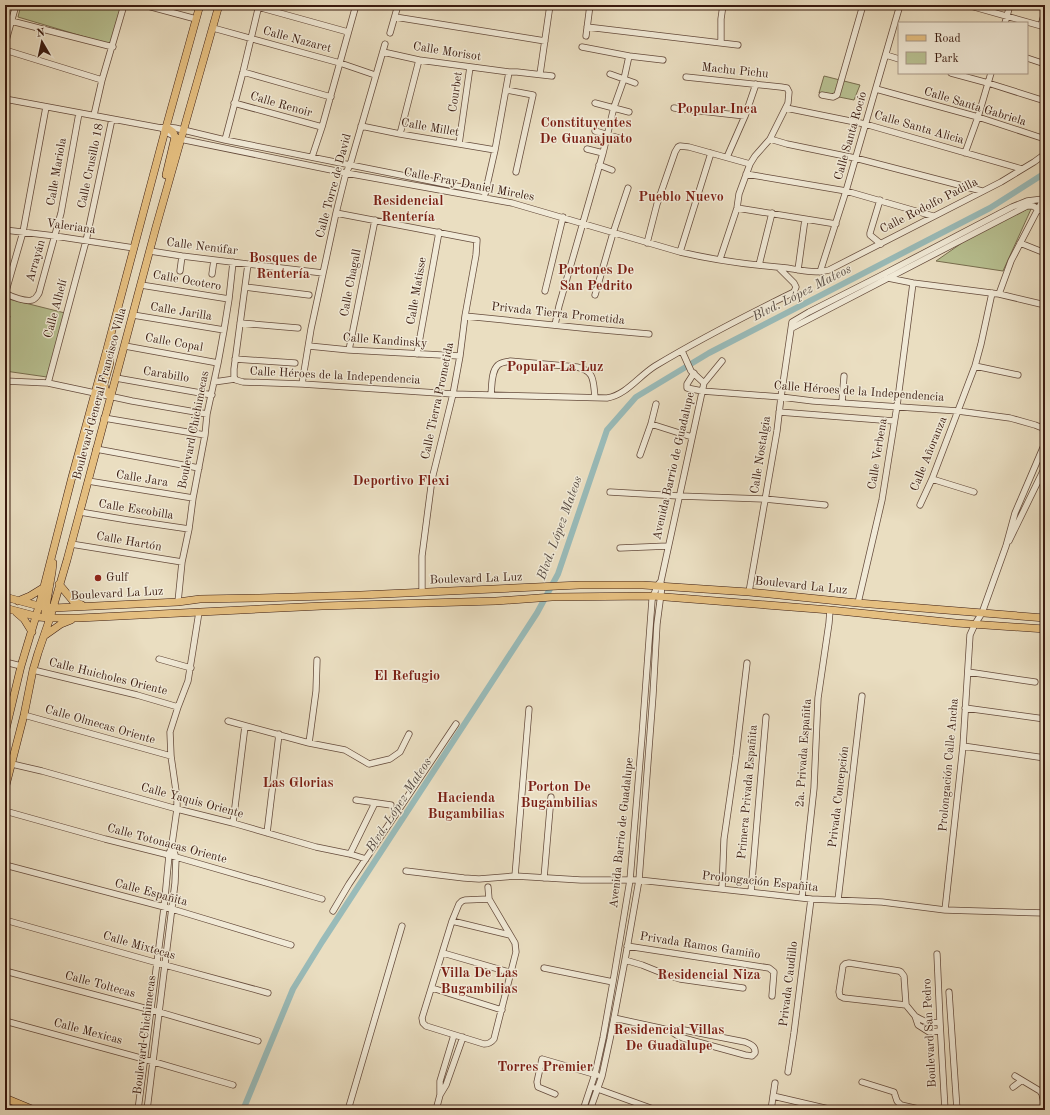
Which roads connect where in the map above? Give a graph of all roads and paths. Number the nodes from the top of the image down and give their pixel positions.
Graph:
1 (16, 5) edge
2 (124, 5) edge
3 (144, 5) edge
4 (200, 5) edge
5 (219, 5) edge
6 (356, 5) edge
7 (398, 5) edge
8 (550, 5) edge
9 (590, 5) edge
10 (715, 5) edge
11 (863, 5) edge
12 (900, 5) edge
13 (968, 5) edge
14 (1010, 5) edge
15 (259, 6) edge
16 (723, 6) edge
17 (158, 7) edge
18 (1045, 11) edge
19 (1007, 16) junction
20 (395, 17) junction
21 (196, 19) junction
22 (11, 21) junction
23 (895, 21) junction
24 (899, 22) edge
25 (1005, 22) edge
26 (1027, 22) edge
27 (1028, 22) edge
28 (587, 27) junction
29 (1043, 27) edge
30 (213, 28) junction
31 (348, 32) junction
32 (390, 34) dead end
33 (586, 36) dead end
34 (251, 39) junction
35 (545, 41) junction
36 (721, 43) junction
37 (5, 44) edge
38 (385, 44) dead end
39 (738, 45) dead end
40 (112, 47) junction
41 (582, 47) dead end
42 (5, 50) edge
43 (383, 52) junction
44 (886, 55) junction
45 (629, 56) junction
46 (1028, 58) edge
47 (898, 59) edge
48 (419, 60) junction
49 (663, 60) dead end
50 (340, 63) junction
51 (1045, 64) edge
52 (470, 67) junction
53 (243, 72) junction
54 (509, 72) junction
55 (540, 74) junction
56 (610, 74) dead end
57 (955, 74) edge
58 (991, 74) edge
59 (375, 75) junction
60 (552, 76) dead end
61 (686, 77) dead end
62 (624, 79) junction
63 (102, 80) junction
64 (635, 83) dead end
65 (988, 83) junction
66 (756, 84) junction
67 (876, 89) junction
68 (507, 90) junction
69 (822, 95) dead end
70 (331, 98) junction
71 (5, 99) edge
72 (1045, 101) edge
73 (596, 102) dead end
74 (234, 103) junction
75 (46, 106) junction
76 (614, 107) junction
77 (674, 108) dead end
78 (786, 108) junction
79 (628, 112) dead end
80 (79, 113) junction
81 (94, 115) junction
82 (745, 116) junction
83 (978, 118) junction
84 (112, 119) junction
85 (865, 124) junction
86 (361, 126) junction
87 (322, 127) junction
88 (164, 128) junction
89 (182, 130) junction
90 (595, 131) dead end
91 (400, 134) junction
92 (608, 135) junction
93 (178, 138) junction
94 (619, 138) dead end
95 (770, 139) junction
96 (1045, 139) edge
97 (225, 140) junction
98 (459, 144) junction
99 (587, 148) dead end
100 (496, 150) junction
101 (603, 153) junction
102 (711, 153) junction
103 (965, 153) junction
104 (1045, 154) edge
105 (312, 157) junction
106 (727, 157) junction
107 (855, 158) junction
108 (750, 164) junction
109 (350, 165) junction
110 (599, 165) junction
111 (1022, 169) junction
112 (612, 170) dead end
113 (346, 172) junction
114 (516, 172) dead end
115 (746, 174) junction
116 (628, 188) dead end
117 (846, 191) junction
118 (982, 191) junction
119 (486, 192) junction
120 (484, 198) junction
121 (1044, 198) edge
122 (880, 200) junction
123 (737, 208) junction
124 (1038, 209) junction
125 (336, 213) junction
126 (772, 213) junction
127 (1045, 213) edge
128 (933, 216) junction
129 (563, 217) junction
130 (805, 219) junction
131 (375, 220) junction
132 (583, 224) junction
133 (836, 224) junction
134 (5, 230) edge
135 (22, 232) junction
136 (439, 232) junction
137 (613, 232) junction
138 (55, 236) junction
139 (86, 241) junction
140 (647, 243) junction
141 (1020, 243) junction
142 (881, 244) junction
143 (134, 248) junction
144 (150, 251) junction
145 (680, 252) junction
146 (1045, 253) edge
147 (182, 256) junction
148 (214, 260) junction
149 (720, 260) junction
150 (233, 262) junction
151 (248, 264) junction
152 (759, 265) junction
153 (779, 268) junction
154 (798, 270) junction
155 (180, 271) dead end
156 (323, 272) junction
157 (820, 272) junction
158 (212, 274) dead end
159 (880, 276) junction
160 (888, 278) junction
161 (914, 283) junction
162 (141, 284) junction
163 (245, 287) junction
164 (545, 291) dead end
165 (992, 293) junction
166 (999, 294) junction
167 (309, 295) dead end
168 (595, 295) dead end
169 (229, 299) junction
170 (1045, 305) edge
171 (133, 315) junction
172 (465, 316) junction
173 (240, 323) junction
174 (555, 325) junction
175 (792, 325) junction
176 (298, 328) dead end
177 (224, 330) junction
178 (648, 334) dead end
179 (125, 346) junction
180 (309, 346) junction
181 (107, 349) junction
182 (349, 350) junction
183 (683, 353) junction
184 (417, 354) junction
185 (460, 356) junction
186 (235, 359) junction
187 (722, 362) dead end
188 (218, 363) junction
189 (295, 363) dead end
190 (975, 366) junction
191 (692, 372) junction
192 (1018, 375) dead end
193 (844, 376) dead end
194 (116, 378) junction
195 (235, 379) junction
196 (5, 381) edge
197 (214, 382) junction
198 (704, 383) junction
199 (48, 384) junction
200 (302, 384) junction
201 (702, 391) junction
202 (95, 392) junction
203 (212, 394) junction
204 (453, 394) junction
205 (491, 395) junction
206 (110, 396) junction
207 (595, 397) junction
208 (781, 397) junction
209 (842, 402) junction
210 (656, 404) dead end
211 (897, 406) junction
212 (958, 411) junction
213 (779, 412) junction
214 (207, 414) junction
215 (104, 418) junction
216 (894, 421) junction
217 (651, 424) junction
218 (1045, 429) edge
219 (205, 435) junction
220 (692, 437) junction
221 (1045, 442) edge
222 (96, 449) junction
223 (640, 455) dead end
224 (1045, 467) edge
225 (199, 468) junction
226 (932, 479) junction
227 (88, 481) junction
228 (610, 492) dead end
229 (974, 492) dead end
230 (679, 496) junction
231 (193, 498) junction
232 (765, 499) junction
233 (825, 505) dead end
234 (920, 505) dead end
235 (80, 512) junction
236 (189, 529) junction
237 (71, 544) junction
238 (668, 546) junction
239 (1006, 546) junction
240 (620, 548) dead end
241 (52, 553) junction
242 (182, 562) junction
243 (59, 584) junction
244 (660, 584) junction
245 (580, 585) junction
246 (43, 588) junction
247 (422, 592) junction
248 (748, 592) junction
249 (579, 596) junction
250 (657, 596) junction
251 (5, 597) edge
252 (18, 601) junction
253 (178, 602) junction
254 (858, 603) junction
255 (84, 606) junction
256 (42, 607) junction
257 (5, 608) edge
258 (53, 608) junction
259 (14, 610) junction
260 (830, 610) junction
261 (199, 612) junction
262 (982, 613) junction
263 (36, 616) junction
264 (47, 618) junction
265 (79, 618) junction
266 (1045, 618) edge
267 (974, 624) junction
268 (1045, 629) edge
269 (32, 632) junction
270 (44, 636) junction
271 (38, 653) junction
272 (159, 659) dead end
273 (317, 660) dead end
274 (5, 662) edge
275 (747, 663) dead end
276 (21, 666) junction
277 (191, 668) junction
278 (33, 670) junction
279 (968, 672) junction
280 (1036, 682) dead end
281 (862, 696) dead end
282 (178, 707) junction
283 (965, 708) junction
284 (529, 709) dead end
285 (7, 713) edge
286 (24, 715) junction
287 (766, 717) dead end
288 (1045, 719) edge
289 (228, 721) dead end
290 (456, 724) dead end
291 (245, 726) junction
292 (5, 733) edge
293 (279, 734) junction
294 (409, 734) dead end
295 (309, 743) junction
296 (963, 746) junction
297 (171, 756) junction
298 (1045, 758) edge
299 (12, 764) junction
300 (5, 789) edge
301 (551, 797) dead end
302 (356, 800) dead end
303 (375, 803) junction
304 (391, 805) dead end
305 (177, 808) junction
306 (5, 811) edge
307 (233, 822) junction
308 (267, 833) junction
309 (172, 844) junction
310 (350, 854) junction
311 (169, 855) junction
312 (176, 858) junction
313 (366, 859) junction
314 (5, 865) edge
315 (406, 871) dead end
316 (515, 876) junction
317 (544, 878) junction
318 (630, 880) junction
319 (638, 880) junction
320 (488, 887) dead end
321 (722, 889) junction
322 (751, 892) junction
323 (802, 897) junction
324 (322, 899) dead end
325 (489, 899) junction
326 (812, 899) junction
327 (838, 900) junction
328 (164, 908) junction
329 (172, 909) junction
330 (945, 910) junction
331 (333, 911) dead end
332 (1045, 912) edge
333 (5, 920) edge
334 (452, 921) junction
335 (402, 926) dead end
336 (510, 935) junction
337 (291, 944) dead end
338 (627, 946) junction
339 (443, 953) junction
340 (937, 954) dead end
341 (625, 960) junction
342 (157, 962) junction
343 (165, 965) junction
344 (544, 968) dead end
345 (5, 971) edge
346 (512, 973) junction
347 (613, 982) junction
348 (432, 988) junction
349 (743, 988) dead end
350 (949, 992) dead end
351 (268, 993) dead end
352 (772, 996) dead end
353 (906, 1005) junction
354 (150, 1010) junction
355 (502, 1010) junction
356 (159, 1012) junction
357 (915, 1016) junction
358 (614, 1018) junction
359 (5, 1021) edge
360 (940, 1022) junction
361 (670, 1030) junction
362 (940, 1031) junction
363 (454, 1035) junction
364 (463, 1037) junction
365 (603, 1038) junction
366 (610, 1039) junction
367 (258, 1041) dead end
368 (941, 1042) junction
369 (952, 1042) junction
370 (144, 1059) junction
371 (153, 1062) junction
372 (788, 1072) dead end
373 (595, 1074) junction
374 (602, 1076) junction
375 (1015, 1076) dead end
376 (1021, 1081) junction
377 (862, 1082) dead end
378 (775, 1083) dead end
379 (233, 1085) dead end
380 (591, 1086) junction
381 (1013, 1087) dead end
382 (597, 1089) junction
383 (555, 1094) dead end
384 (440, 1095) junction
385 (773, 1096) junction
386 (5, 1098) edge
387 (5, 1102) edge
388 (14, 1102) junction
389 (808, 1107) edge
390 (1045, 1108) edge
391 (34, 1110) edge
392 (138, 1110) edge
393 (147, 1110) edge
394 (348, 1110) edge
395 (436, 1110) edge
396 (583, 1110) edge
397 (590, 1110) edge
398 (656, 1110) edge
399 (771, 1110) edge
400 (833, 1110) edge
401 (922, 1110) edge
402 (945, 1110) edge
403 (957, 1110) edge

1 - 22 street
2 - 40 street
3 - 17 street
4 - 21 main road, Boulevard General Francisco Villa
5 - 30 main road, Boulevard General Francisco Villa
6 - 31 street
7 - 20 street
8 - 35 street
9 - 28 street
10 - 16 street
11 - 69 street
12 - 23 street, Calle Santa Rocío
13 - 19 street
14 - 19 street
15 - 31 street
15 - 34 street
16 - 36 street
17 - 21 street
18 - 29 street
19 - 25 street
19 - 26 street
20 - 32 street
20 - 35 street
21 - 88 main road, Boulevard General Francisco Villa
22 - 37 street
22 - 40 street
23 - 24 street
23 - 44 street, Calle Santa Rocío
27 - 29 street
28 - 33 street
28 - 36 street
30 - 34 street, Calle Nazaret
30 - 89 main road, Boulevard General Francisco Villa
31 - 50 street
34 - 50 street, Calle Nazaret
34 - 53 street
35 - 55 street
36 - 39 street
38 - 43 street, Calle Torre de David
40 - 63 street
41 - 45 street
42 - 63 street
43 - 48 street, Calle Morisot
43 - 59 street, Calle Torre de David
44 - 47 street
44 - 67 street, Calle Santa Rocío
45 - 49 street
45 - 62 street
46 - 51 street
48 - 52 street, Calle Morisot
48 - 91 street
50 - 59 street, Calle Nazaret
50 - 70 street
52 - 54 street, Calle Morisot
52 - 98 street, Courbet
53 - 70 street
53 - 74 street
54 - 55 street
54 - 68 street
55 - 60 street
56 - 62 street
57 - 65 street
58 - 65 street
59 - 86 street, Calle Torre de David
61 - 66 street, Machu Pichu
62 - 64 street
62 - 76 street
63 - 81 street
65 - 72 street
65 - 83 street
66 - 78 street, Machu Pichu
66 - 82 street
67 - 83 street, Calle Santa Gabriela
67 - 85 street, Calle Santa Rocío
68 - 100 street
68 - 114 street
70 - 87 street
71 - 75 street, Calle Fray Daniel Mireles
73 - 76 street
74 - 87 street, Calle Renoir
74 - 97 street
75 - 80 street, Calle Fray Daniel Mireles
75 - 135 street
76 - 79 street
76 - 92 street
77 - 82 street
78 - 85 street, Calle Santa Alicia
78 - 95 street
80 - 81 street, Calle Fray Daniel Mireles
80 - 138 street, Calle Mariola
81 - 84 street, Calle Fray Daniel Mireles
82 - 106 street
83 - 96 street, Calle Santa Gabriela
83 - 103 street
84 - 88 street, Calle Fray Daniel Mireles
84 - 139 street, Calle Crusillo 18
85 - 103 street, Calle Santa Alicia
85 - 107 street, Calle Santa Rocío
86 - 91 street, Calle Millet
86 - 109 street, Calle Torre de David
87 - 105 street
88 - 89 street, Calle Fray Daniel Mireles
88 - 93 main road
88 - 143 main road, Boulevard General Francisco Villa
89 - 93 main road, Boulevard General Francisco Villa
89 - 97 street, Calle Fray Daniel Mireles
90 - 92 street
91 - 98 street, Calle Millet
92 - 94 street
92 - 101 street
93 - 113 street, Calle Fray Daniel Mireles
93 - 144 main road, Boulevard General Francisco Villa
95 - 107 street
95 - 108 street
97 - 105 street, Calle Fray Daniel Mireles
98 - 100 street, Calle Millet
99 - 101 street
100 - 119 street
101 - 110 street
102 - 106 street
102 - 140 street
102 - 145 street
103 - 111 street, Calle Santa Alicia
104 - 111 street, Calle Rodolfo Padilla
105 - 109 street, Calle Fray Daniel Mireles
106 - 108 street
107 - 117 street, Calle Santa Rocío
107 - 118 street
108 - 115 street
109 - 113 street, Calle Torre de David
109 - 119 street, Calle Fray Daniel Mireles
110 - 112 street
110 - 132 street
111 - 118 street, Calle Rodolfo Padilla
113 - 120 street, Calle Fray Daniel Mireles
113 - 125 street, Calle Torre de David
115 - 117 street
115 - 123 street
116 - 137 street
117 - 122 street
117 - 133 street, Calle Santa Rocío
118 - 128 street, Calle Rodolfo Padilla
119 - 120 street
120 - 129 street, Calle Fray Daniel Mireles
121 - 124 street
121 - 159 street
122 - 128 street
122 - 142 street
123 - 126 street
123 - 149 street
124 - 127 street
124 - 141 street
124 - 160 street
125 - 131 street
125 - 156 street, Calle Torre de David
126 - 130 street
126 - 152 street
128 - 142 street, Calle Rodolfo Padilla
129 - 132 street, Calle Fray Daniel Mireles
129 - 164 street
130 - 133 street
130 - 154 street
131 - 136 street
131 - 182 street, Calle Chagall
132 - 137 street, Calle Fray Daniel Mireles
132 - 174 street
133 - 157 street, Calle Santa Rocío
134 - 135 street, Valeriana
135 - 138 street, Valeriana
135 - 138 street, Arrayán
136 - 172 street, Calle Tierra Prometida
136 - 184 street, Calle Matisse
137 - 140 street, Calle Fray Daniel Mireles
137 - 168 street
138 - 139 street, Valeriana
139 - 143 street, Valeriana
139 - 199 street, Calle Alhelí
140 - 145 street, Calle Fray Daniel Mireles
141 - 146 street
141 - 166 street
142 - 157 street, Calle Rodolfo Padilla
143 - 181 main road, Boulevard General Francisco Villa
144 - 147 street, Calle Nenúfar
144 - 162 main road, Boulevard General Francisco Villa
145 - 149 street, Calle Fray Daniel Mireles
147 - 148 street, Calle Nenúfar
147 - 155 street
148 - 150 street, Calle Nenúfar
148 - 158 street
149 - 152 street, Calle Fray Daniel Mireles
150 - 151 street, Calle Nenúfar
150 - 169 street, Boulevard Chichimecas
151 - 156 street, Calle Nenúfar
151 - 163 street
152 - 153 street, Calle Fray Daniel Mireles
153 - 154 street, Calle Fray Daniel Mireles
153 - 183 street
154 - 157 street, Calle Fray Daniel Mireles
156 - 180 street, Calle Torre de David
159 - 160 street
159 - 175 street
160 - 161 street
160 - 175 street
161 - 165 street
161 - 211 street, Calle Verbena
162 - 169 street, Calle Ocotero
162 - 171 main road, Boulevard General Francisco Villa
163 - 167 street
163 - 173 street
165 - 166 street
165 - 190 street, Calle Añoranza
166 - 170 street
169 - 177 street, Boulevard Chichimecas
171 - 177 street, Calle Jarilla
171 - 179 main road, Boulevard General Francisco Villa
172 - 174 street, Privada Tierra Prometida
172 - 185 street, Calle Tierra Prometida
173 - 176 street
173 - 186 street
174 - 178 street, Privada Tierra Prometida
175 - 208 street, Calle Nostalgia
177 - 188 street, Boulevard Chichimecas
179 - 188 street, Calle Copal
179 - 194 main road, Boulevard General Francisco Villa
180 - 182 street, Calle Kandinsky
180 - 200 street, Calle Torre de David
181 - 202 main road, Boulevard General Francisco Villa
181 - 206 main road
182 - 184 street, Calle Kandinsky
183 - 191 street
183 - 207 street
184 - 185 street, Calle Kandinsky
185 - 204 street, Calle Tierra Prometida
186 - 189 street
186 - 195 street
187 - 198 street, Avenida Barrio de Guadalupe
188 - 197 street, Boulevard Chichimecas
190 - 192 street
190 - 212 street, Calle Añoranza
191 - 198 street
191 - 201 street, Calle Héroes de la Independencia
193 - 209 street
194 - 203 street, Carabillo
194 - 206 main road, Boulevard General Francisco Villa
195 - 197 street
195 - 200 street, Calle Héroes de la Independencia
196 - 199 street
197 - 203 street, Boulevard Chichimecas
198 - 201 street, Avenida Barrio de Guadalupe
199 - 202 street
200 - 204 street, Calle Héroes de la Independencia
201 - 208 street, Calle Héroes de la Independencia
201 - 220 street, Avenida Barrio de Guadalupe
202 - 206 street
202 - 241 main road, Boulevard General Francisco Villa
203 - 214 street, Boulevard Chichimecas
204 - 205 street, Calle Héroes de la Independencia
204 - 247 street, Calle Tierra Prometida
205 - 207 street, Calle Héroes de la Independencia
205 - 207 street
206 - 214 street
206 - 215 main road, Boulevard General Francisco Villa
208 - 209 street, Calle Héroes de la Independencia
208 - 213 street, Calle Nostalgia
209 - 211 street, Calle Héroes de la Independencia
210 - 217 street
211 - 212 street, Calle Héroes de la Independencia
211 - 216 street, Calle Verbena
212 - 218 street, Calle Héroes de la Independencia
212 - 226 street, Calle Añoranza
213 - 216 street
213 - 232 street, Calle Nostalgia
214 - 219 street, Boulevard Chichimecas
215 - 219 street
215 - 222 main road, Boulevard General Francisco Villa
216 - 254 street, Calle Verbena
217 - 220 street
217 - 223 street
219 - 225 street, Boulevard Chichimecas
220 - 230 street, Avenida Barrio de Guadalupe
221 - 239 street
222 - 225 street
222 - 227 main road, Boulevard General Francisco Villa
224 - 239 street
225 - 231 street, Boulevard Chichimecas
226 - 229 street
226 - 234 street, Calle Añoranza
227 - 231 street, Calle Jara
227 - 235 main road, Boulevard General Francisco Villa
228 - 230 street
230 - 232 street
230 - 238 street, Avenida Barrio de Guadalupe
231 - 236 street, Boulevard Chichimecas
232 - 233 street
232 - 248 street, Calle Nostalgia
235 - 236 street, Calle Escobilla
235 - 237 main road, Boulevard General Francisco Villa
236 - 242 street, Boulevard Chichimecas
237 - 242 street, Calle Hartón
237 - 243 main road, Boulevard General Francisco Villa
238 - 240 street
238 - 244 street, Avenida Barrio de Guadalupe
239 - 262 street
241 - 246 main road, Boulevard General Francisco Villa
241 - 256 main road
242 - 253 street, Boulevard Chichimecas
243 - 255 main road
243 - 258 main road, Boulevard General Francisco Villa
244 - 245 main road, Boulevard La Luz
244 - 248 main road, Boulevard La Luz
244 - 250 street, Avenida Barrio de Guadalupe
245 - 247 main road, Boulevard La Luz
245 - 249 main road
246 - 252 main road
246 - 256 main road, Boulevard General Francisco Villa
247 - 253 main road, Boulevard La Luz
248 - 254 main road, Boulevard La Luz
249 - 250 main road, Boulevard La Luz
249 - 261 main road, Boulevard La Luz
250 - 260 main road, Boulevard La Luz
250 - 318 street, Avenida Barrio de Guadalupe
250 - 319 street, Avenida Barrio de Guadalupe
251 - 252 main road, Boulevard La Luz
252 - 256 main road, Boulevard La Luz
253 - 255 main road, Boulevard La Luz
254 - 262 main road, Boulevard La Luz
255 - 258 main road, Boulevard La Luz
256 - 258 main road, Boulevard La Luz
256 - 263 main road, Boulevard General Francisco Villa
256 - 264 main road
257 - 259 main road, Boulevard La Luz
258 - 264 main road, Boulevard General Francisco Villa
259 - 263 main road, Boulevard La Luz
259 - 269 main road
260 - 267 main road, Boulevard La Luz
260 - 323 street, 2a. Privada Españita
261 - 265 main road, Boulevard La Luz
261 - 277 street, Boulevard Chichimecas
262 - 266 main road, Boulevard La Luz
262 - 267 street
263 - 264 main road, Boulevard La Luz
263 - 269 main road, Boulevard General Francisco Villa
264 - 265 main road, Boulevard La Luz
264 - 270 main road, Boulevard General Francisco Villa
264 - 271 main road
265 - 270 main road
267 - 268 main road, Boulevard La Luz
267 - 279 street, Prolongación Calle Ancha
269 - 276 main road, Boulevard General Francisco Villa
270 - 271 main road, Boulevard General Francisco Villa
271 - 278 main road, Boulevard General Francisco Villa
272 - 277 street
273 - 295 street
274 - 276 street
275 - 321 street
276 - 285 main road, Boulevard General Francisco Villa
277 - 282 street, Boulevard Chichimecas
278 - 282 street, Calle Huicholes Oriente
278 - 286 main road, Boulevard General Francisco Villa
279 - 280 street
279 - 283 street, Prolongación Calle Ancha
281 - 327 street, Privada Concepción
282 - 297 street, Boulevard Chichimecas
283 - 288 street
283 - 296 street, Prolongación Calle Ancha
284 - 316 street
285 - 292 main road, Boulevard General Francisco Villa
286 - 297 street, Calle Olmecas Oriente
286 - 299 main road, Boulevard General Francisco Villa
287 - 322 street, Primera Privada Españita
289 - 291 street
290 - 313 street
291 - 293 street
291 - 307 street
293 - 295 street
293 - 308 street
294 - 295 street
296 - 298 street
296 - 330 street, Prolongación Calle Ancha
297 - 305 street, Boulevard Chichimecas
299 - 300 main road, Boulevard General Francisco Villa
299 - 305 street, Calle Yaquis Oriente
301 - 317 street
302 - 303 street
303 - 304 street
303 - 310 street
305 - 307 street, Calle Yaquis Oriente
305 - 309 street, Boulevard Chichimecas
306 - 311 street, Calle Totonacas Oriente
307 - 308 street, Calle Yaquis Oriente
308 - 310 street, Calle Yaquis Oriente
309 - 311 street, Boulevard Chichimecas
309 - 312 street, Boulevard Chichimecas
310 - 313 street, Calle Yaquis Oriente
311 - 312 street, Calle Totonacas Oriente
311 - 328 street, Boulevard Chichimecas
312 - 324 street, Calle Totonacas Oriente
312 - 329 street, Boulevard Chichimecas
313 - 331 street
314 - 328 street, Calle Españita
315 - 316 street, Prolongación Españita
316 - 317 street, Prolongación Españita
317 - 318 street, Prolongación Españita
318 - 319 street, Prolongación Españita
318 - 347 street, Avenida Barrio de Guadalupe
319 - 321 street, Prolongación Españita
319 - 338 street, Avenida Barrio de Guadalupe
320 - 325 street
321 - 322 street, Prolongación Españita
322 - 323 street, Prolongación Españita
323 - 326 street, Prolongación Españita
325 - 334 street
325 - 336 street
326 - 327 street, Prolongación Españita
326 - 372 street, Privada Caudillo
327 - 330 street, Prolongación Españita
328 - 329 street, Calle Españita
328 - 342 street, Boulevard Chichimecas
329 - 337 street, Calle Españita
329 - 343 street, Boulevard Chichimecas
330 - 332 street, Prolongación Españita
333 - 342 street, Calle Mixtecas
334 - 336 street
334 - 339 street
335 - 394 street
336 - 346 street
338 - 341 street, Avenida Barrio de Guadalupe
338 - 352 street, Privada Ramos Gamiño
339 - 346 street
339 - 348 street
340 - 360 street, Boulevard San Pedro
341 - 349 street
341 - 358 street, Avenida Barrio de Guadalupe
342 - 343 street, Calle Mixtecas
342 - 354 street, Boulevard Chichimecas
343 - 351 street, Calle Mixtecas
343 - 356 street, Boulevard Chichimecas
344 - 347 street
345 - 354 street, Calle Toltecas
346 - 355 street
347 - 365 street, Avenida Barrio de Guadalupe
348 - 355 street
348 - 363 street
350 - 369 street, Boulevard San Pedro
353 - 353 street
353 - 357 street
354 - 356 street, Calle Toltecas
354 - 370 street, Boulevard Chichimecas
355 - 364 street
356 - 367 street, Calle Toltecas
356 - 371 street, Boulevard Chichimecas
357 - 360 street
357 - 362 street
358 - 361 street
358 - 366 street, Avenida Barrio de Guadalupe
359 - 370 street, Calle Mexicas
360 - 362 street, Boulevard San Pedro
361 - 361 street
362 - 368 street, Boulevard San Pedro
363 - 364 street
363 - 384 street
364 - 384 street
365 - 366 street
365 - 373 street, Avenida Barrio de Guadalupe
366 - 374 street, Avenida Barrio de Guadalupe
368 - 369 street
368 - 402 street, Boulevard San Pedro
369 - 403 street, Boulevard San Pedro
370 - 371 street, Calle Mexicas
370 - 392 street, Boulevard Chichimecas
371 - 379 street, Calle Mexicas
371 - 393 street, Boulevard Chichimecas
373 - 374 street
373 - 380 street, Avenida Barrio de Guadalupe
373 - 383 street
374 - 382 street, Avenida Barrio de Guadalupe
375 - 376 street
376 - 381 street
376 - 390 street
377 - 401 street
378 - 385 street
380 - 382 street
380 - 396 street, Avenida Barrio de Guadalupe
382 - 397 street, Avenida Barrio de Guadalupe
382 - 398 street
384 - 395 street
385 - 389 street
385 - 399 street
386 - 388 main road
387 - 388 main road
388 - 391 main road
389 - 400 street

